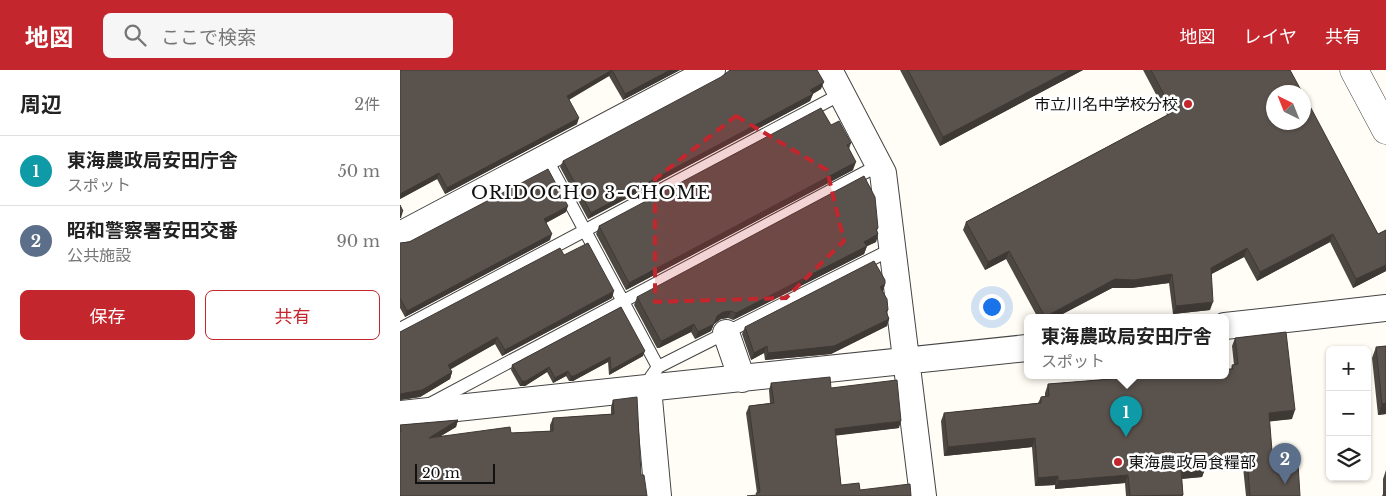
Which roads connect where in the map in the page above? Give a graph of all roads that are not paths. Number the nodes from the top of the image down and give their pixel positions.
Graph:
1 (712, 70) edge
2 (829, 70) edge
3 (1354, 70) edge
4 (841, 94) junction
5 (1386, 130) edge
6 (546, 158) junction
7 (879, 165) junction
8 (585, 231) junction
9 (400, 235) edge
10 (892, 249) junction
11 (623, 301) junction
12 (1386, 308) edge
13 (1229, 326) edge
14 (400, 329) edge
15 (726, 333) junction
16 (1024, 348) edge
17 (907, 361) junction
18 (653, 378) junction
19 (742, 378) junction
20 (406, 414) edge
21 (658, 496) edge
22 (922, 496) edge

1 - 6 street
2 - 4 street
3 - 5 street
4 - 7 street
4 - 8 lane
6 - 8 lane
6 - 9 street
7 - 10 street
7 - 11 lane
8 - 11 lane
8 - 14 lane
10 - 15 lane
10 - 17 street
11 - 18 lane
11 - 20 lane
12 - 13 street
15 - 18 lane
15 - 19 street
16 - 17 street
17 - 19 street
17 - 22 street
18 - 19 street
18 - 20 street
18 - 21 street

